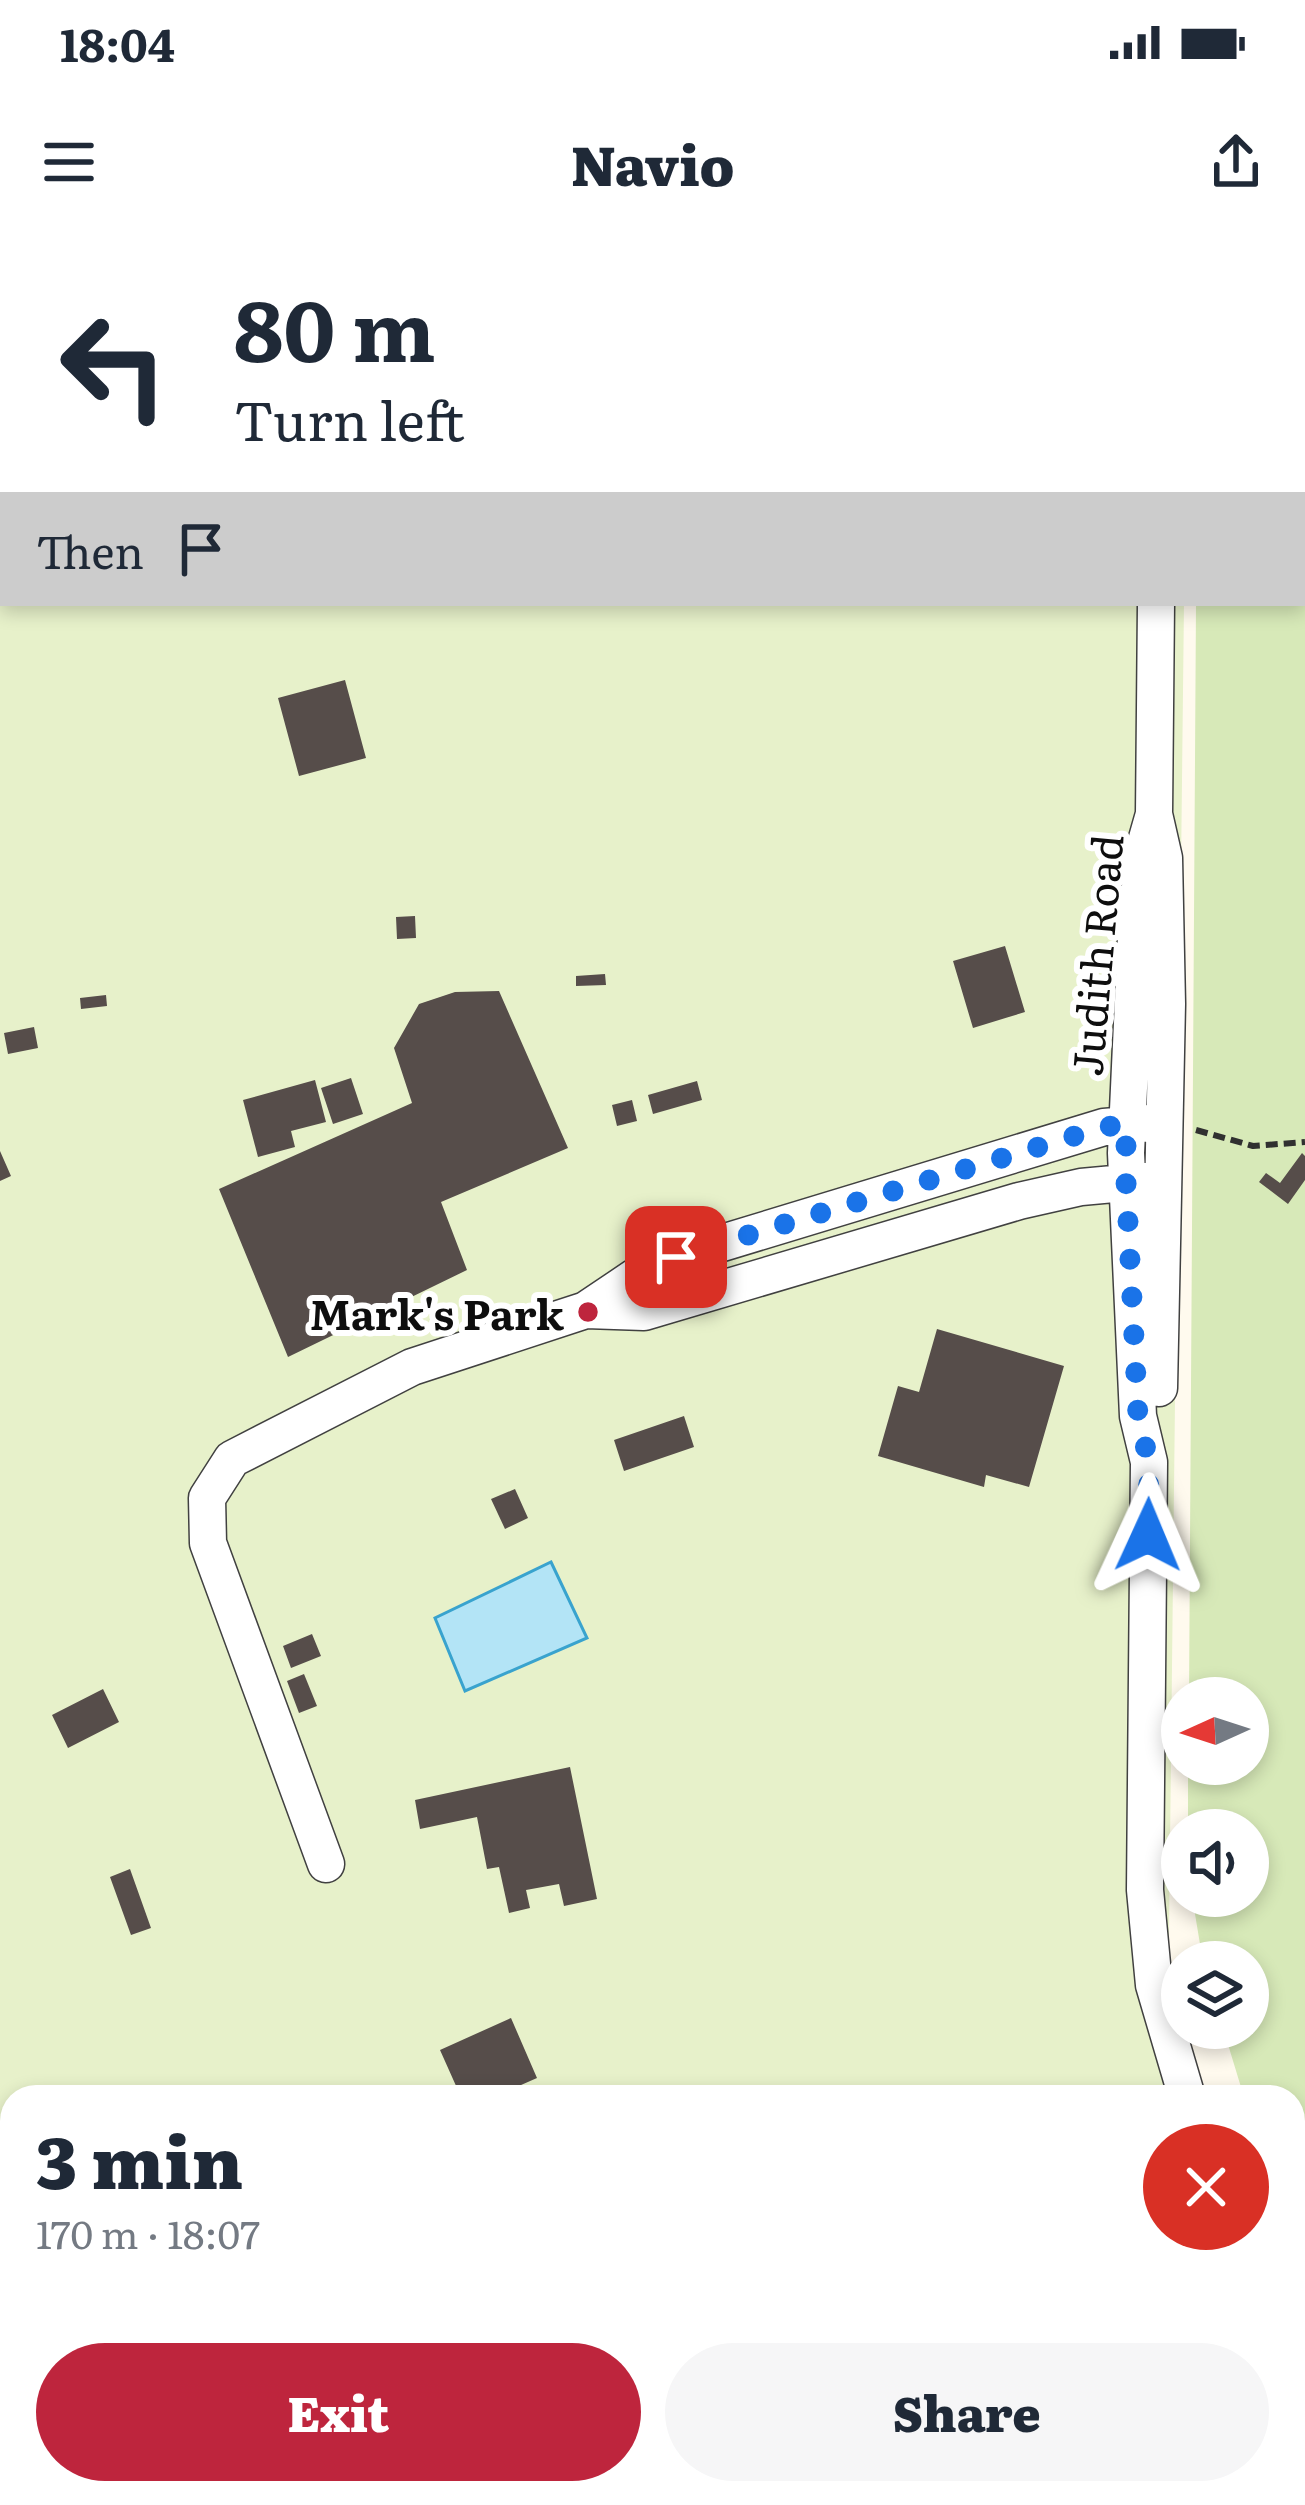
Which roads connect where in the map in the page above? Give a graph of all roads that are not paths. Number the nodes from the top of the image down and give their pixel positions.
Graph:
1 (1156, 606) edge
2 (1154, 814) junction
3 (1163, 1121) junction
4 (1126, 1124) junction
5 (1144, 1182) junction
6 (586, 1310) junction
7 (326, 1864) dead end
8 (1183, 2085) edge

1 - 2 street, Judith Road
2 - 3 street, Judith Road
2 - 4 street, Judith Road
3 - 4 street
3 - 5 street, Judith Road
4 - 5 street, Judith Road
4 - 6 street
5 - 6 street
5 - 8 street, Judith Road
6 - 7 street

